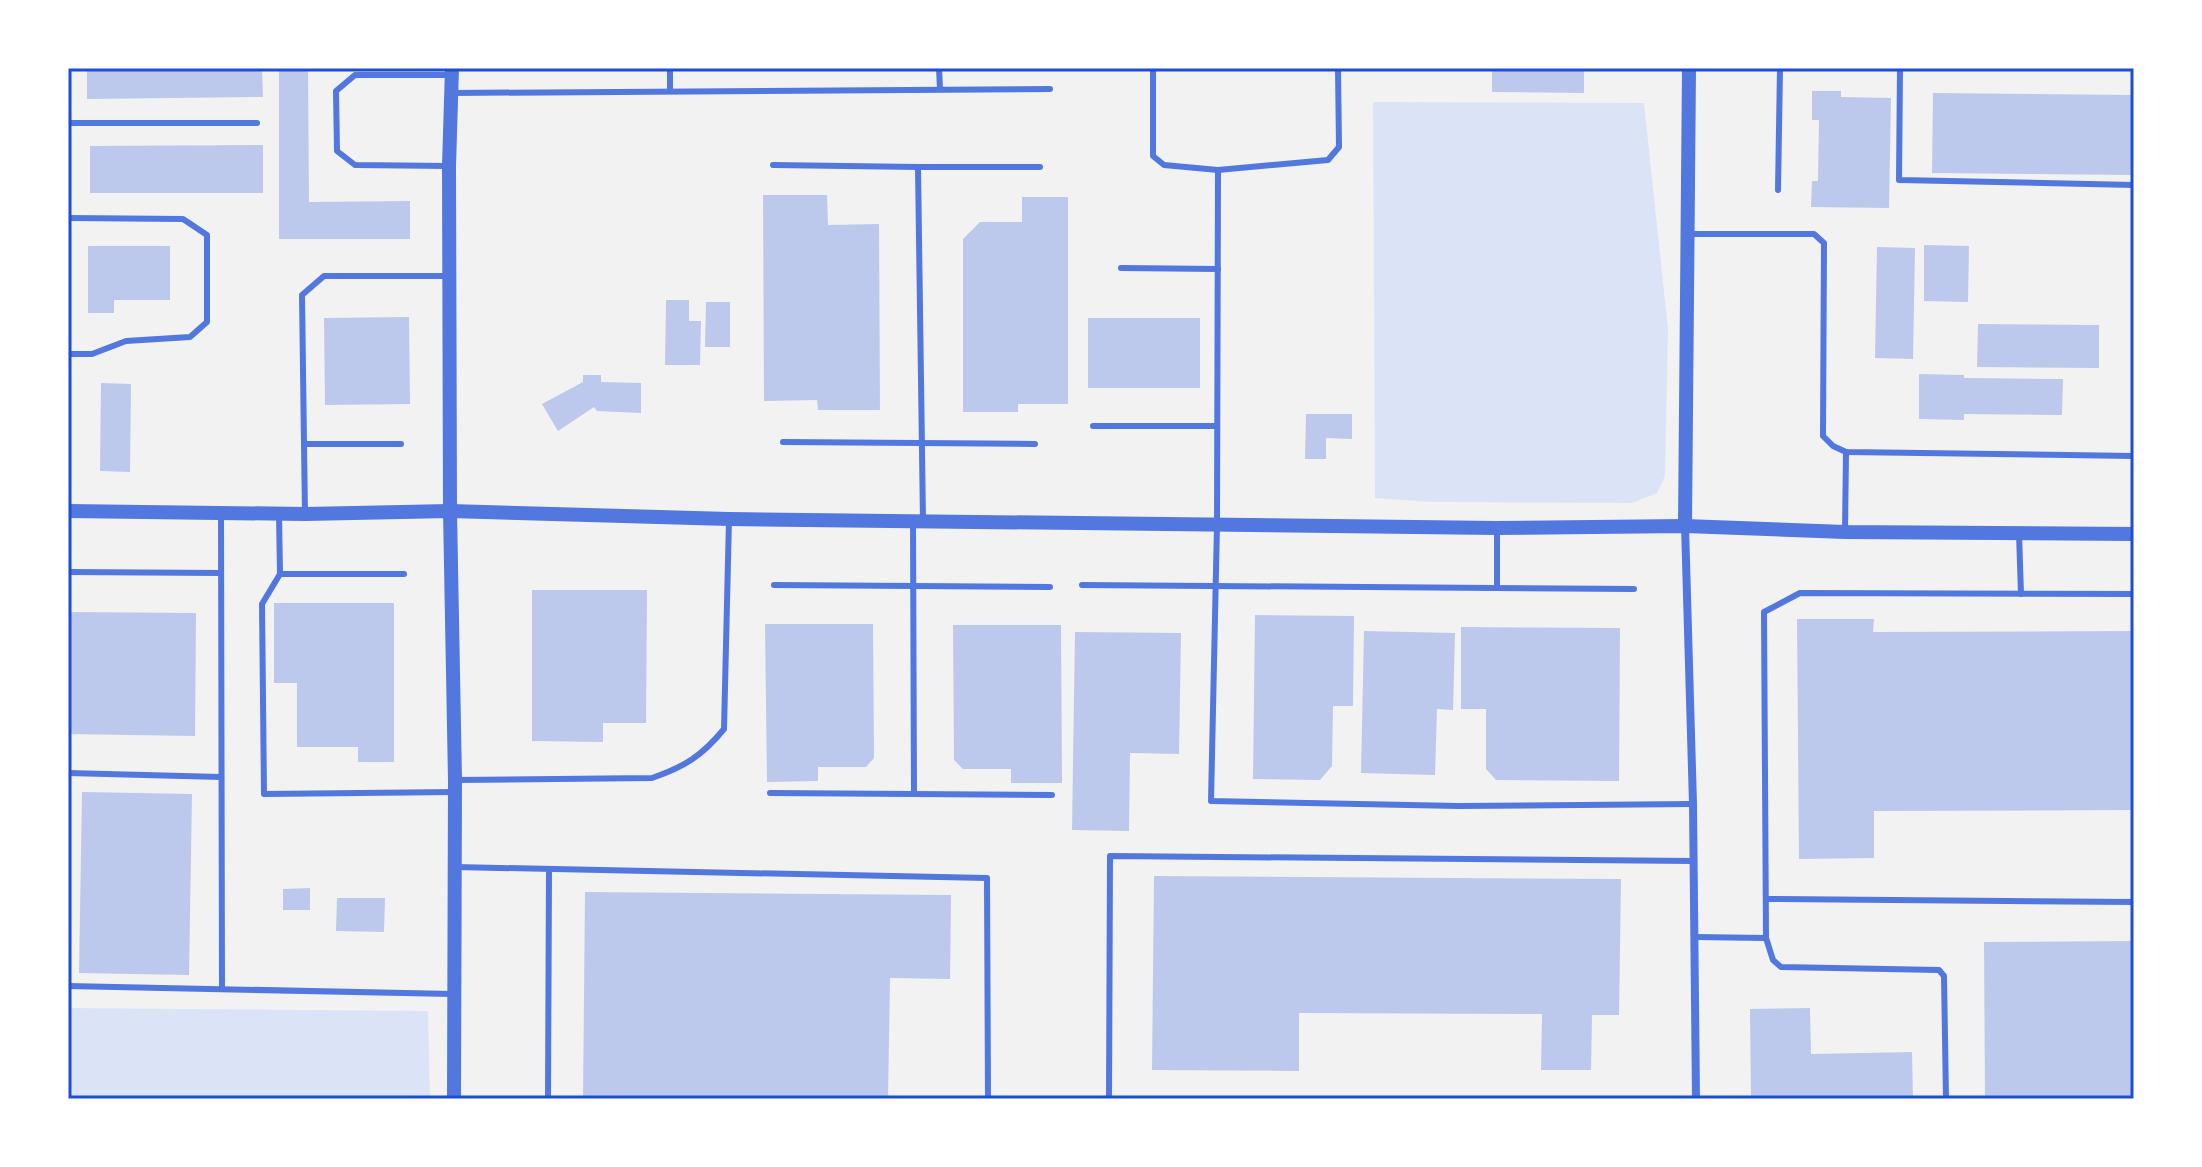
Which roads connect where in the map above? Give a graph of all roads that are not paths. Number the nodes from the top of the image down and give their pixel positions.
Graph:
1 (670, 68) edge
2 (939, 68) edge
3 (1153, 68) edge
4 (1338, 68) edge
5 (1689, 68) edge
6 (1780, 68) edge
7 (1900, 68) edge
8 (452, 72) edge
9 (940, 89) junction
10 (1050, 89) dead end
11 (670, 91) junction
12 (452, 93) junction
13 (68, 123) edge
14 (257, 123) dead end
15 (773, 165) dead end
16 (449, 166) junction
17 (918, 167) junction
18 (1040, 167) dead end
19 (1218, 170) junction
20 (2134, 185) edge
21 (1778, 190) dead end
22 (68, 218) edge
23 (1689, 234) junction
24 (1121, 268) dead end
25 (1218, 269) junction
26 (450, 276) junction
27 (68, 354) edge
28 (1093, 426) dead end
29 (1216, 426) junction
30 (783, 442) dead end
31 (922, 442) junction
32 (304, 444) junction
33 (401, 444) dead end
34 (1035, 444) dead end
35 (1846, 452) junction
36 (2134, 456) edge
37 (68, 511) edge
38 (450, 511) junction
39 (221, 512) junction
40 (279, 514) junction
41 (305, 514) junction
42 (729, 519) junction
43 (918, 521) junction
44 (1217, 525) junction
45 (1685, 526) junction
46 (1497, 528) junction
47 (1845, 532) junction
48 (2019, 533) junction
49 (2134, 534) edge
50 (68, 572) edge
51 (221, 573) junction
52 (280, 574) junction
53 (404, 574) dead end
54 (774, 585) dead end
55 (1082, 585) dead end
56 (1216, 585) junction
57 (913, 586) junction
58 (1050, 587) dead end
59 (1497, 588) junction
60 (1634, 589) dead end
61 (2021, 594) junction
62 (2134, 594) edge
63 (68, 773) edge
64 (221, 777) junction
65 (455, 786) junction
66 (770, 793) dead end
67 (914, 794) junction
68 (1052, 795) dead end
69 (1693, 804) junction
70 (1694, 861) junction
71 (455, 867) junction
72 (549, 869) junction
73 (1766, 899) junction
74 (2134, 902) edge
75 (1695, 937) junction
76 (1766, 938) junction
77 (68, 986) edge
78 (222, 989) junction
79 (453, 994) junction
80 (454, 1099) edge
81 (548, 1099) edge
82 (988, 1099) edge
83 (1109, 1099) edge
84 (1696, 1099) edge
85 (1946, 1099) edge

1 - 11 lane
2 - 9 lane
3 - 19 lane
4 - 19 lane
5 - 23 street
6 - 21 lane
7 - 20 lane
8 - 12 street
8 - 16 lane
9 - 10 lane
9 - 11 lane
11 - 12 lane
12 - 16 street
13 - 14 lane
15 - 17 lane
16 - 26 street
17 - 18 lane
17 - 31 lane
19 - 25 lane
22 - 27 lane
23 - 35 lane
23 - 45 street
24 - 25 lane
25 - 29 lane
26 - 32 lane
26 - 38 street
28 - 29 lane
29 - 44 lane
30 - 31 lane
31 - 34 lane
31 - 43 lane
32 - 33 lane
32 - 41 lane
35 - 36 lane
35 - 47 lane
37 - 39 street
38 - 41 street
38 - 42 street
38 - 65 street
39 - 40 street
39 - 51 lane
40 - 41 street
40 - 52 lane
42 - 43 street
42 - 65 lane
43 - 44 street
43 - 57 lane
44 - 46 street
44 - 56 lane
45 - 46 street
45 - 47 street
45 - 69 street
46 - 59 lane
47 - 48 street
48 - 49 street
48 - 61 lane
50 - 51 lane
51 - 64 lane
52 - 53 lane
52 - 65 lane
54 - 57 lane
55 - 56 lane
56 - 59 lane
56 - 69 lane
57 - 58 lane
57 - 67 lane
59 - 60 lane
61 - 62 lane
61 - 73 lane
63 - 64 lane
64 - 78 lane
65 - 71 street
66 - 67 lane
67 - 68 lane
69 - 70 street
70 - 75 street
70 - 83 lane
71 - 72 lane
71 - 79 street
72 - 81 lane
72 - 82 lane
73 - 74 lane
73 - 76 lane
75 - 76 lane
75 - 84 street
76 - 85 lane
77 - 78 lane
78 - 79 lane
79 - 80 street

